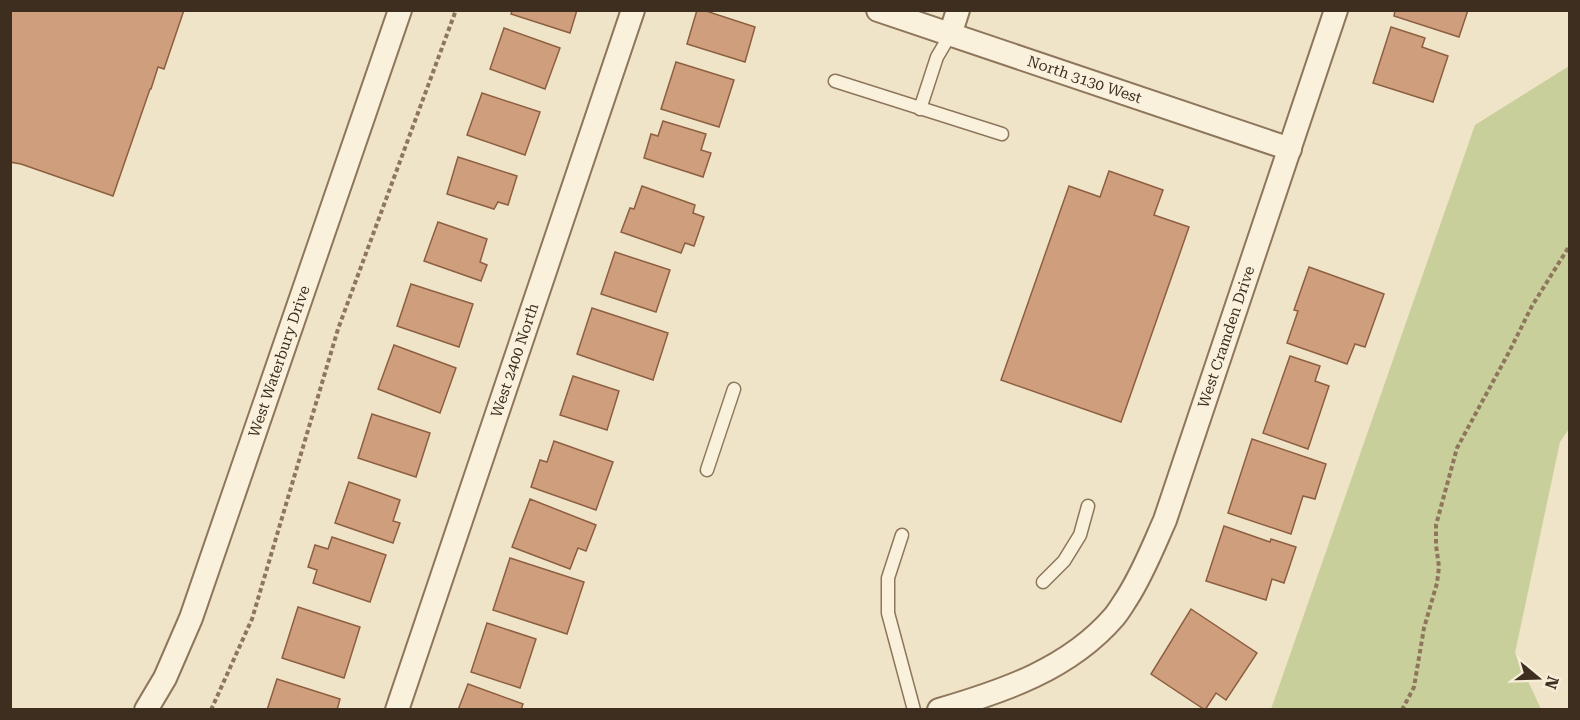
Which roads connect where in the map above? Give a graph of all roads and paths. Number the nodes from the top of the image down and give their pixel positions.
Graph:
1 (400, 10) edge
2 (456, 10) edge
3 (633, 10) edge
4 (878, 10) edge
5 (958, 10) edge
6 (1336, 10) edge
7 (950, 35) junction
8 (835, 81) dead end
9 (920, 109) junction
10 (1002, 134) dead end
11 (1290, 149) junction
12 (1569, 244) edge
13 (734, 389) dead end
14 (707, 470) dead end
15 (1088, 506) dead end
16 (902, 535) dead end
17 (1043, 582) dead end
18 (146, 710) edge
19 (211, 710) edge
20 (397, 710) edge
21 (914, 710) edge
22 (939, 710) edge
23 (1402, 710) edge

1 - 18 street, West Waterbury Drive
2 - 19 path
3 - 20 street, West 2400 North
4 - 7 street, North 3130 West
5 - 7 street
6 - 11 street, West Cramden Drive
7 - 9 lane
7 - 11 street, North 3130 West
8 - 9 lane
9 - 10 lane
11 - 22 street, West Cramden Drive
12 - 23 path
13 - 14 lane
15 - 17 lane
16 - 21 lane

